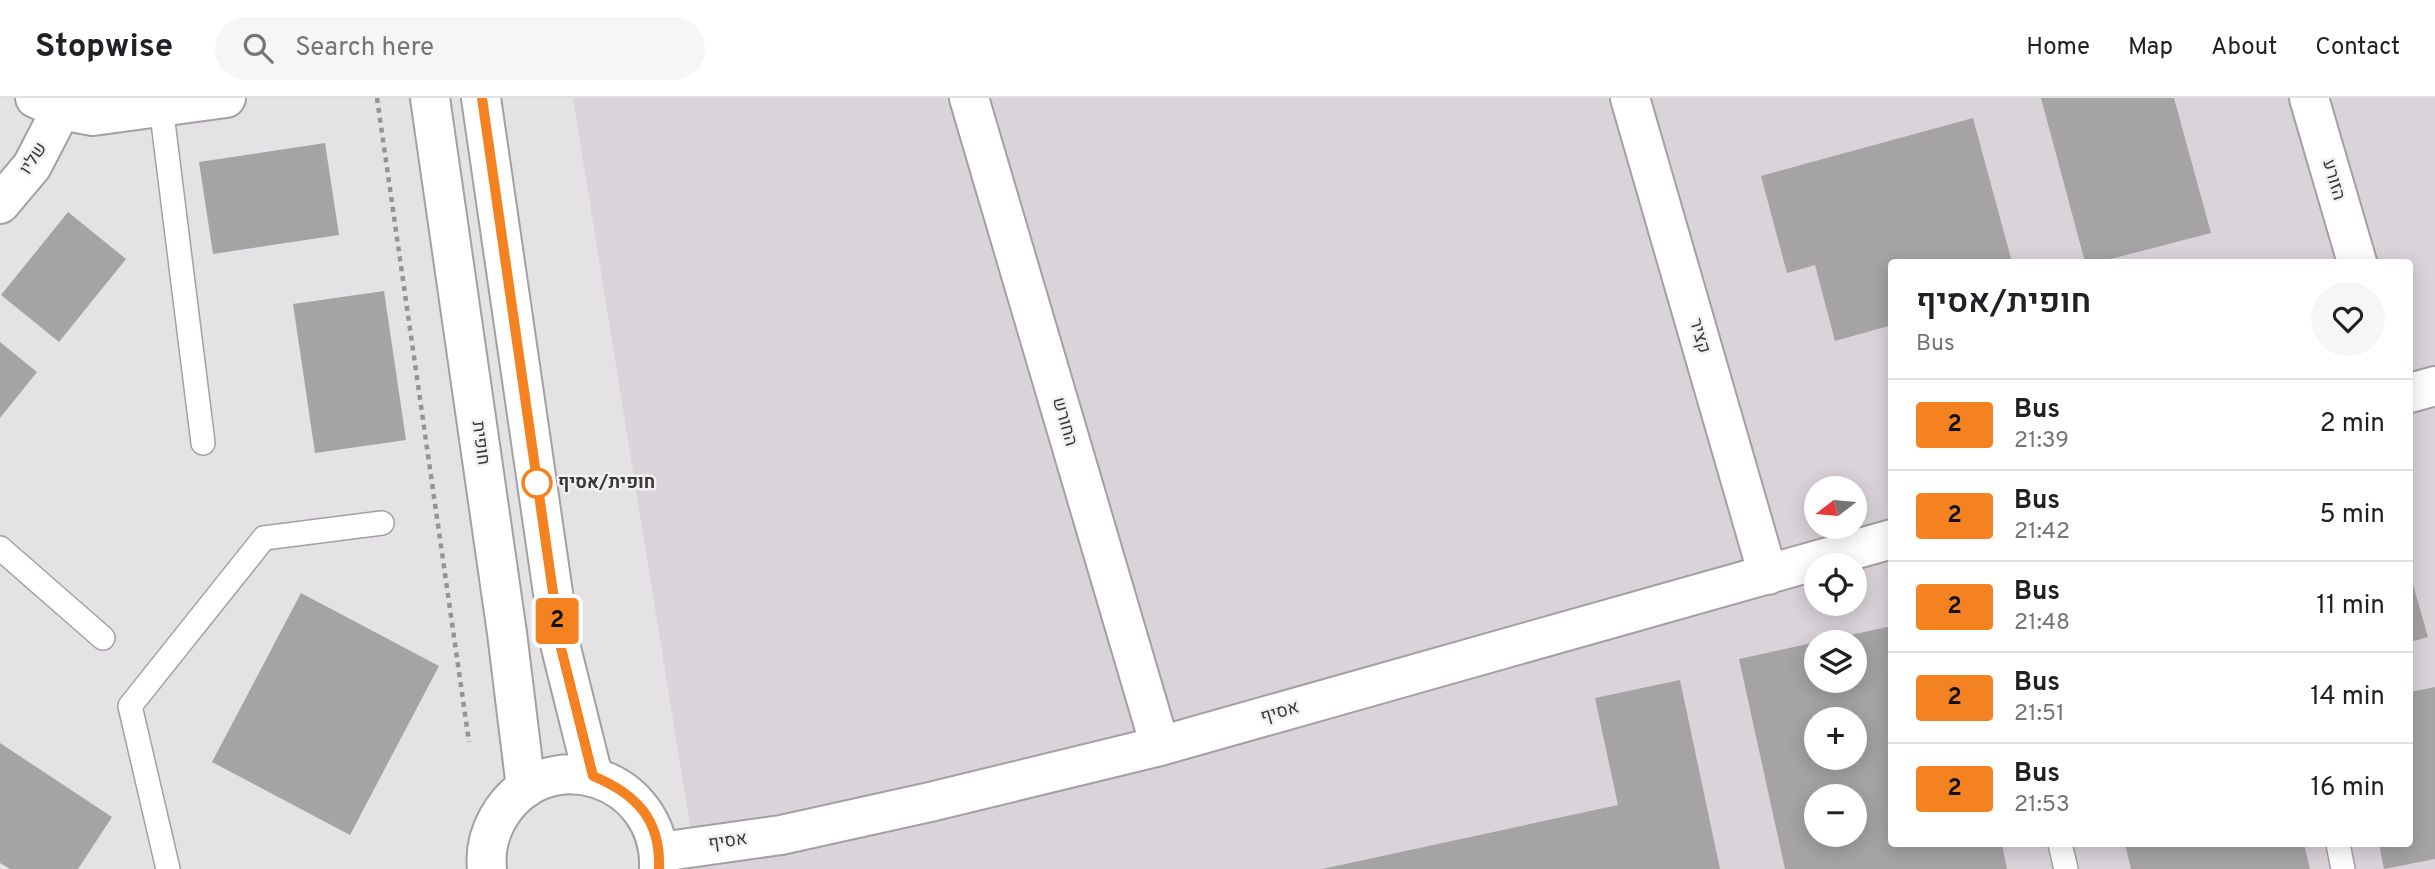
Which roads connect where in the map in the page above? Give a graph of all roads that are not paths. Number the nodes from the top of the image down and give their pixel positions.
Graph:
1 (226, 98) edge
2 (430, 98) edge
3 (481, 98) edge
4 (969, 98) edge
5 (1630, 98) edge
6 (2309, 98) edge
7 (161, 103) edge
8 (48, 104) edge
9 (0, 204) edge
10 (2356, 259) edge
11 (2435, 386) edge
12 (2413, 392) edge
13 (203, 443) dead end
14 (382, 523) dead end
15 (1888, 540) edge
16 (0, 548) edge
17 (1768, 575) junction
18 (103, 638) dead end
19 (1160, 747) junction
20 (593, 776) junction
21 (526, 788) junction
22 (2061, 847) edge
23 (2339, 847) edge
24 (660, 860) edge
25 (168, 869) edge
26 (487, 869) edge
27 (2066, 869) edge
28 (2343, 869) edge

1 - 7 street
2 - 21 street, חופית
3 - 20 street
4 - 19 street, החורש
5 - 17 street, קציר
6 - 10 street, הזורע
7 - 8 street
7 - 13 lane
8 - 9 street, שליו
11 - 12 street
14 - 25 lane
15 - 17 street, אסיף
16 - 18 lane
17 - 19 street, אסיף
19 - 24 street, אסיף
20 - 21 street
20 - 24 street
21 - 26 street
22 - 27 lane
23 - 28 lane

